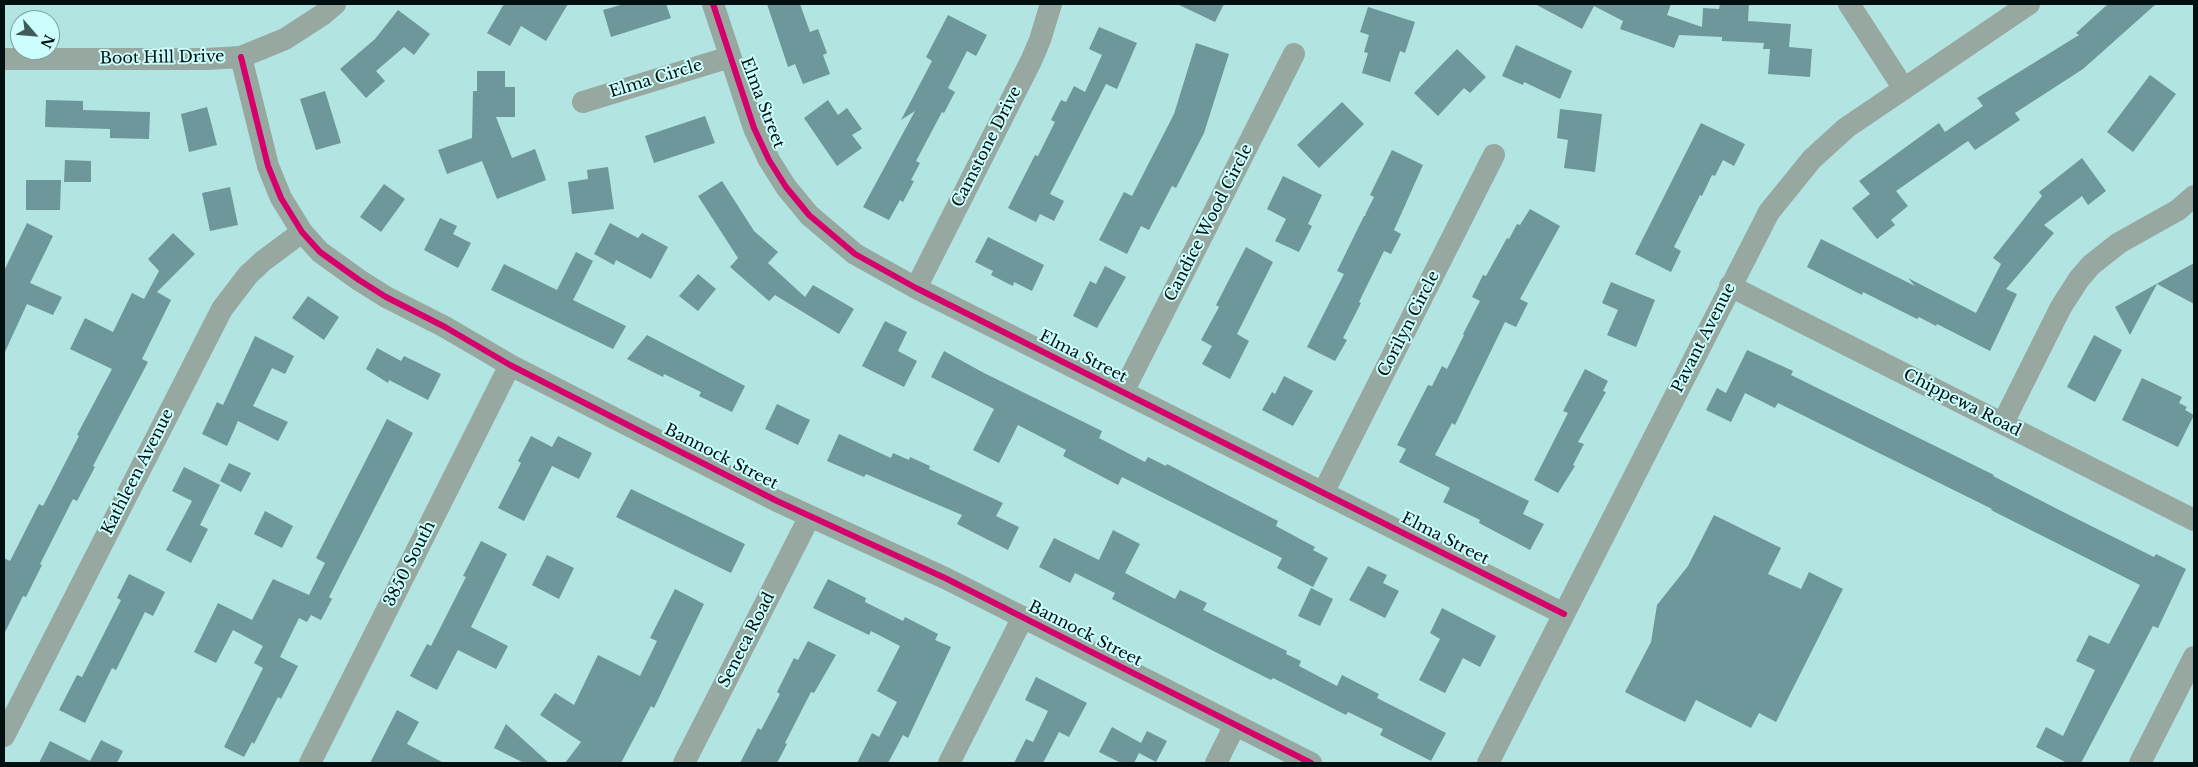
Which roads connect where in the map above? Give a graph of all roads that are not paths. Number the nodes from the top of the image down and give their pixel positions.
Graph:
1 (335, 4) edge
2 (713, 4) edge
3 (1051, 4) edge
4 (1849, 4) edge
5 (2029, 4) edge
6 (1294, 54) dead end
7 (241, 57) junction
8 (730, 57) junction
9 (4, 59) edge
10 (1904, 88) junction
11 (583, 102) dead end
12 (1494, 155) dead end
13 (2194, 196) edge
14 (302, 232) junction
15 (1730, 286) junction
16 (916, 288) junction
17 (510, 366) junction
18 (1123, 392) junction
19 (2003, 423) junction
20 (1324, 493) junction
21 (810, 516) junction
22 (2194, 520) edge
23 (1564, 614) junction
24 (1023, 617) junction
25 (2194, 658) edge
26 (1235, 725) junction
27 (4, 736) edge
28 (310, 763) edge
29 (684, 763) edge
30 (949, 763) edge
31 (1216, 763) edge
32 (1311, 763) edge
33 (1488, 763) edge
34 (2140, 763) edge

1 - 7 street, Boot Hill Drive
2 - 8 street, Elma Street
3 - 16 street, Camstone Drive
4 - 10 street
5 - 10 street, Pavant Avenue
6 - 18 street, Candice Wood Circle
7 - 9 street, Boot Hill Drive
7 - 14 street, Bannock Street
8 - 11 street, Elma Circle
8 - 16 street, Elma Street
10 - 15 street, Pavant Avenue
12 - 20 street, Corilyn Circle
13 - 19 street
14 - 17 street, Bannock Street
14 - 27 street, Kathleen Avenue
15 - 19 street, Chippewa Road
15 - 23 street, Pavant Avenue
16 - 18 street, Elma Street
17 - 21 street, Bannock Street
17 - 28 street, 3850 South
18 - 20 street, Elma Street
19 - 22 street, Chippewa Road
20 - 23 street, Elma Street
21 - 24 street, Bannock Street
21 - 29 street, Seneca Road
23 - 33 street, Pavant Avenue
24 - 26 street, Bannock Street
24 - 30 street
25 - 34 street
26 - 31 street
26 - 32 street, Bannock Street

